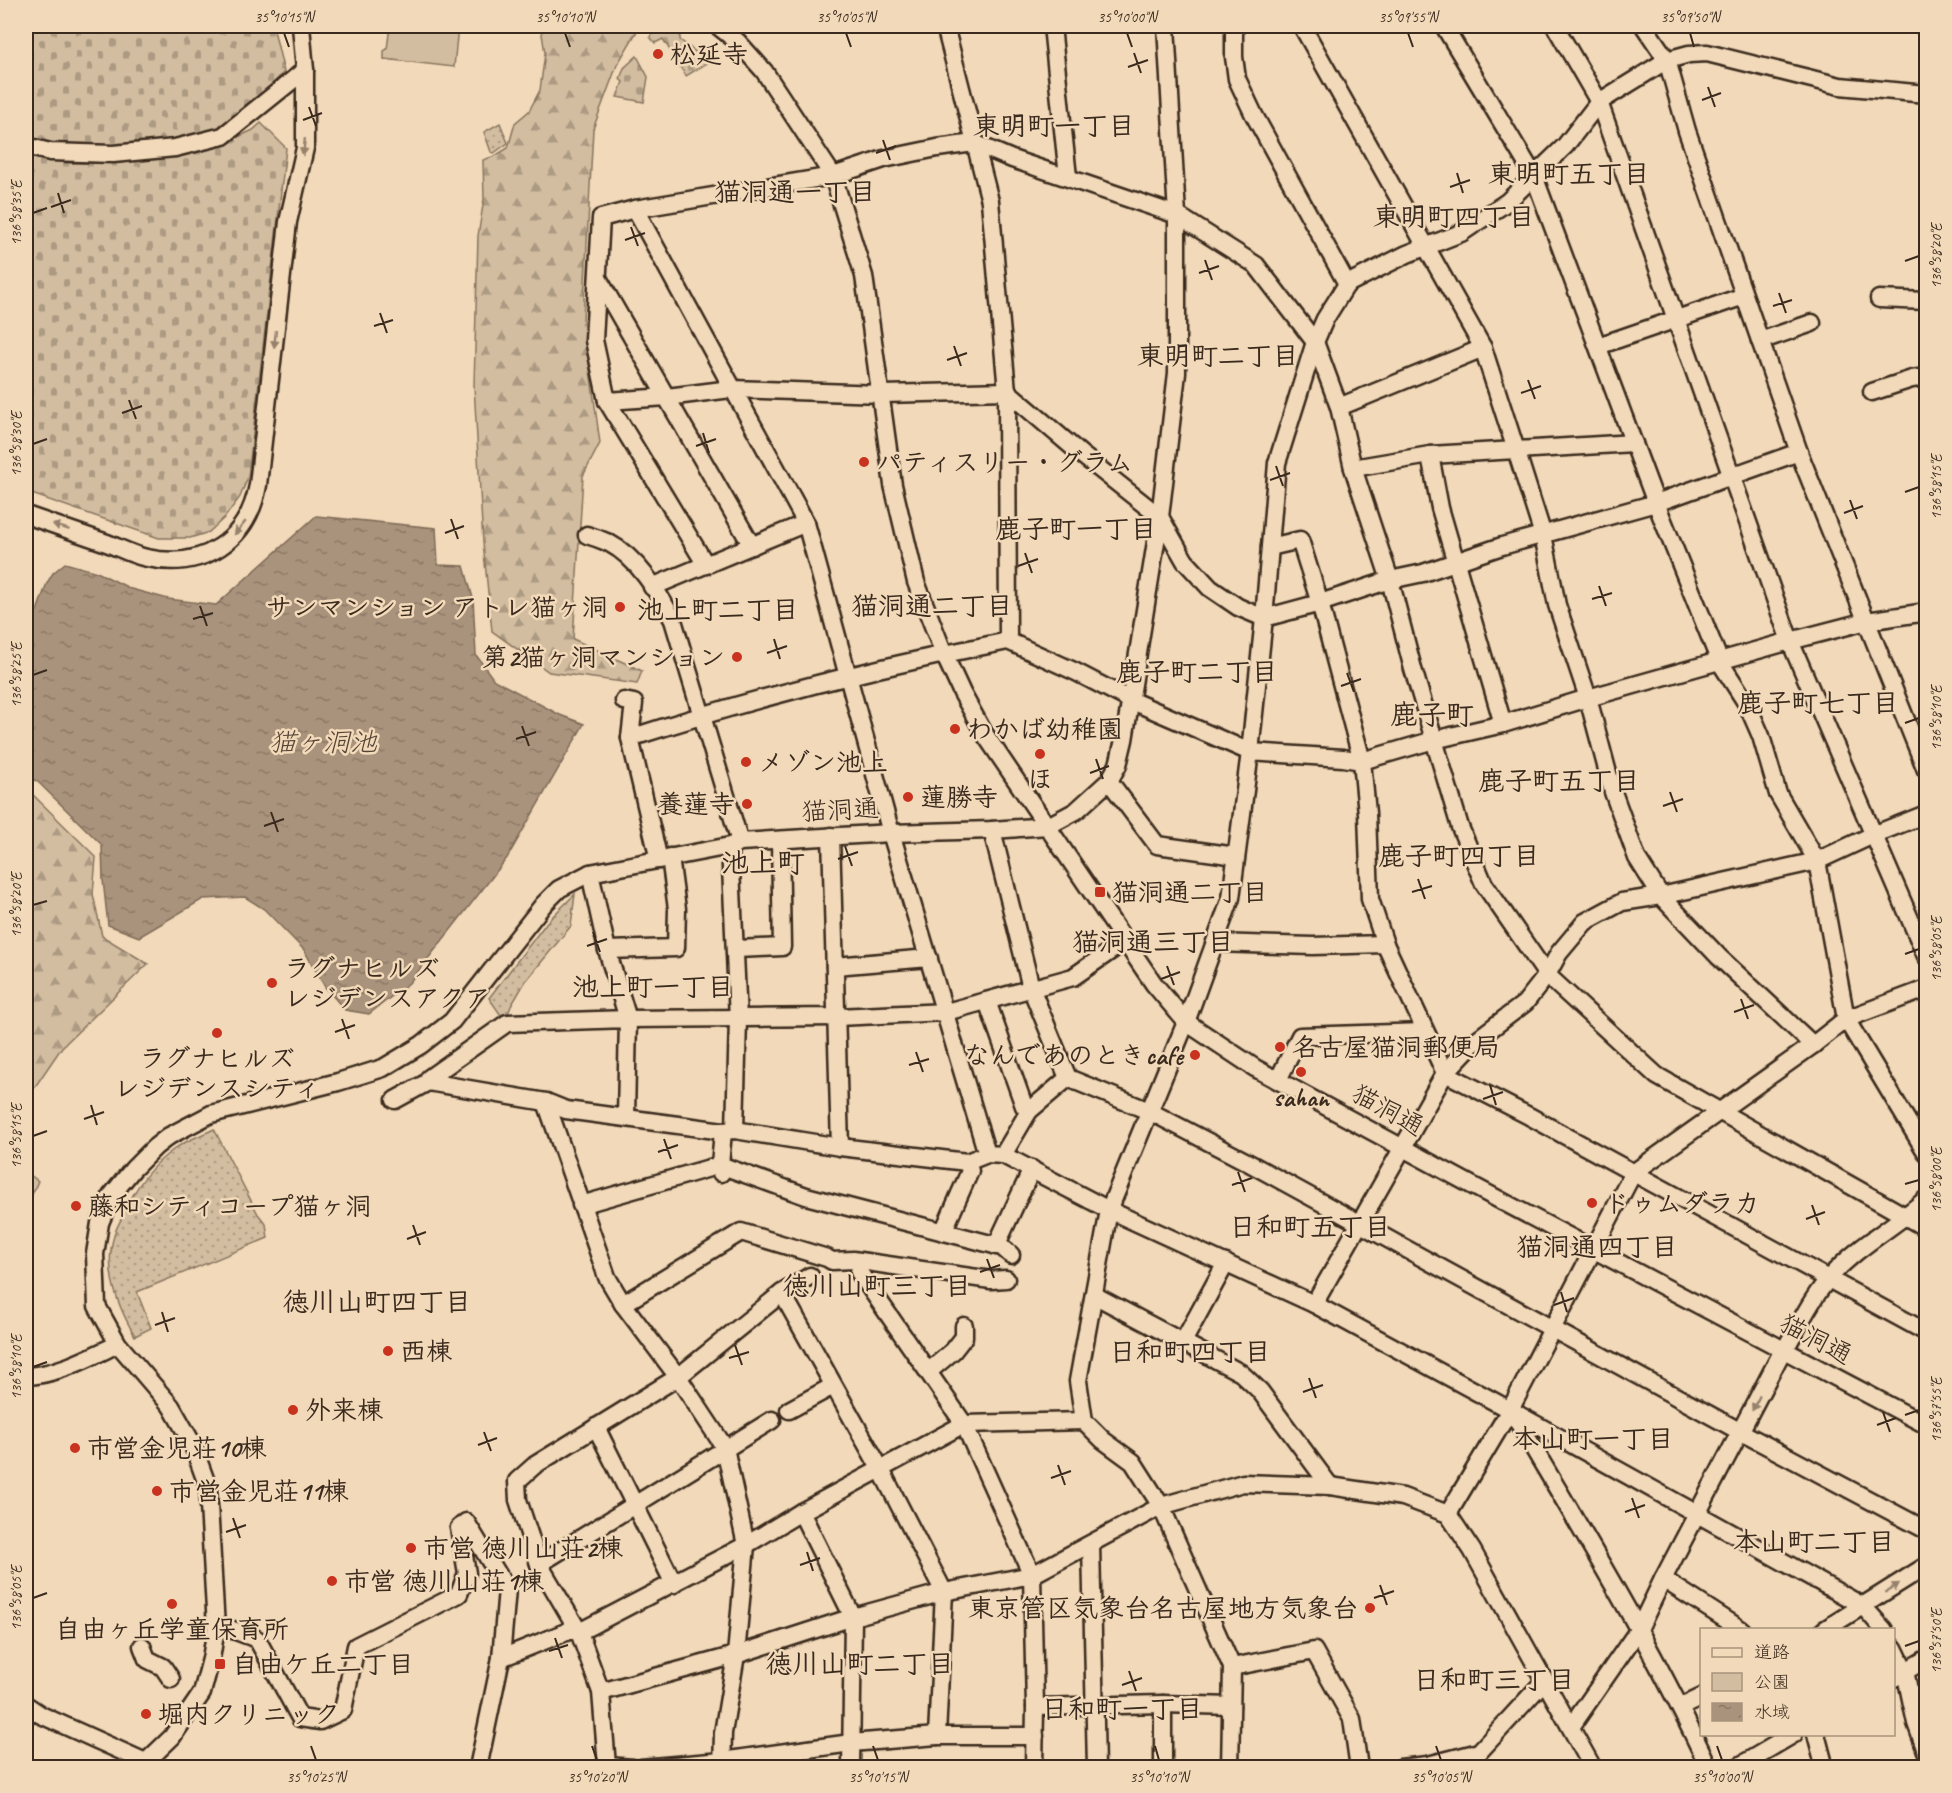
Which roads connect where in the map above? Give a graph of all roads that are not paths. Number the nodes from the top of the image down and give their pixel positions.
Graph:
1 (301, 26) edge
2 (718, 26) edge
3 (945, 26) edge
4 (1052, 26) edge
5 (1166, 26) edge
6 (1234, 26) edge
7 (1302, 26) edge
8 (1444, 26) edge
9 (1555, 26) edge
10 (1644, 26) edge
11 (1924, 26) edge
12 (1926, 30) edge
13 (1667, 60) junction
14 (305, 70) junction
15 (1926, 94) edge
16 (1599, 102) junction
17 (974, 143) junction
18 (26, 146) edge
19 (833, 176) junction
20 (1534, 176) junction
21 (1068, 177) junction
22 (635, 209) junction
23 (1177, 215) junction
24 (1426, 247) junction
25 (598, 278) junction
26 (1347, 284) junction
27 (1744, 296) junction
28 (1879, 299) dead end
29 (1926, 301) edge
30 (1676, 319) junction
31 (1812, 323) dead end
32 (1760, 341) junction
33 (1315, 342) junction
34 (1598, 346) junction
35 (1483, 348) junction
36 (1926, 377) edge
37 (731, 388) junction
38 (1007, 391) junction
39 (1872, 392) dead end
40 (882, 394) junction
41 (667, 396) junction
42 (607, 401) junction
43 (1338, 407) junction
44 (1634, 443) junction
45 (1515, 450) junction
46 (1799, 452) junction
47 (1430, 455) junction
48 (1353, 468) junction
49 (1732, 475) junction
50 (1656, 503) junction
51 (26, 515) edge
52 (1160, 517) junction
53 (806, 524) junction
54 (587, 535) dead end
55 (1543, 535) junction
56 (752, 546) junction
57 (1270, 547) junction
58 (1456, 562) junction
59 (706, 565) junction
60 (1390, 580) junction
61 (652, 586) junction
62 (1320, 603) junction
63 (1926, 612) edge
64 (1264, 618) junction
65 (1867, 621) junction
66 (1008, 641) junction
67 (1790, 642) junction
68 (944, 654) junction
69 (1720, 662) junction
70 (849, 676) junction
71 (1588, 698) junction
72 (1130, 700) junction
73 (624, 701) dead end
74 (701, 715) junction
75 (1503, 724) junction
76 (630, 738) junction
77 (1434, 740) junction
78 (1250, 752) junction
79 (1362, 761) junction
80 (1926, 770) edge
81 (1109, 781) junction
82 (1926, 814) edge
83 (1048, 826) junction
84 (992, 830) junction
85 (891, 833) junction
86 (1873, 835) junction
87 (831, 836) junction
88 (780, 840) junction
89 (735, 844) junction
90 (1236, 856) junction
91 (665, 859) junction
92 (1817, 861) junction
93 (590, 873) junction
94 (1661, 896) junction
95 (1125, 941) junction
96 (1215, 943) junction
97 (1384, 944) junction
98 (736, 949) junction
99 (607, 950) junction
100 (1926, 956) edge
101 (930, 958) junction
102 (835, 966) junction
103 (1547, 975) junction
104 (1031, 988) junction
105 (1926, 989) edge
106 (987, 1001) junction
107 (946, 1012) junction
108 (837, 1017) junction
109 (1846, 1018) junction
110 (628, 1019) junction
111 (738, 1019) junction
112 (1186, 1022) junction
113 (1425, 1032) junction
114 (1814, 1045) junction
115 (1445, 1073) junction
116 (1068, 1078) junction
117 (1278, 1080) junction
118 (428, 1082) junction
119 (395, 1100) dead end
120 (546, 1102) junction
121 (1720, 1110) junction
122 (1029, 1111) junction
123 (1149, 1112) junction
124 (626, 1117) junction
125 (729, 1130) junction
126 (840, 1147) junction
127 (1402, 1147) junction
128 (1926, 1152) edge
129 (995, 1154) junction
130 (967, 1162) junction
131 (721, 1169) junction
132 (1032, 1169) junction
133 (1633, 1173) junction
134 (1926, 1199) edge
135 (581, 1205) junction
136 (1109, 1210) junction
137 (1906, 1217) junction
138 (1359, 1225) junction
139 (1926, 1228) edge
140 (943, 1232) junction
141 (1594, 1250) junction
142 (1226, 1263) junction
143 (859, 1272) dead end
144 (810, 1276) dead end
145 (1829, 1278) junction
146 (1006, 1279) dead end
147 (782, 1293) junction
148 (1094, 1295) junction
149 (623, 1304) junction
150 (1314, 1304) junction
151 (964, 1326) dead end
152 (1554, 1328) junction
153 (1926, 1332) edge
154 (1183, 1342) junction
155 (118, 1344) junction
156 (1783, 1351) junction
157 (928, 1372) junction
158 (26, 1376) edge
159 (678, 1377) junction
160 (833, 1386) junction
161 (789, 1410) dead end
162 (1510, 1410) junction
163 (772, 1420) dead end
164 (1084, 1421) junction
165 (964, 1424) junction
166 (1926, 1425) edge
167 (597, 1427) junction
168 (1742, 1432) junction
169 (725, 1448) junction
170 (880, 1470) junction
171 (1330, 1486) junction
172 (635, 1505) junction
173 (1161, 1506) junction
174 (801, 1512) junction
175 (1698, 1512) junction
176 (1448, 1514) junction
177 (1926, 1530) edge
178 (746, 1545) junction
179 (1091, 1545) junction
180 (538, 1564) junction
181 (1926, 1566) edge
182 (1032, 1575) junction
183 (1663, 1579) junction
184 (674, 1584) junction
185 (944, 1592) junction
186 (1863, 1606) junction
187 (853, 1617) junction
188 (216, 1628) junction
189 (1740, 1628) edge
190 (1826, 1628) edge
191 (1883, 1628) edge
192 (1639, 1629) junction
193 (578, 1630) junction
194 (142, 1646) dead end
195 (736, 1654) junction
196 (1895, 1657) edge
197 (501, 1659) junction
198 (1926, 1659) edge
199 (1232, 1667) junction
200 (1899, 1674) edge
201 (171, 1679) dead end
202 (1545, 1680) junction
203 (600, 1692) junction
204 (1700, 1698) edge
205 (1163, 1704) junction
206 (26, 1705) edge
207 (1096, 1706) junction
208 (1231, 1706) junction
209 (1035, 1707) junction
210 (1681, 1707) junction
211 (1571, 1727) junction
212 (937, 1736) junction
213 (1035, 1736) junction
214 (1790, 1736) edge
215 (1817, 1736) edge
216 (851, 1743) junction
217 (1926, 1751) edge
218 (722, 1764) edge
219 (147, 1766) edge
220 (478, 1767) edge
221 (633, 1767) edge
222 (641, 1767) edge
223 (851, 1767) edge
224 (1034, 1767) edge
225 (1096, 1767) edge
226 (1163, 1767) edge
227 (1230, 1767) edge
228 (1359, 1767) edge
229 (1400, 1767) edge
230 (1593, 1767) edge
231 (1709, 1767) edge
232 (1736, 1767) edge
233 (1825, 1767) edge

1 - 14 street
2 - 19 street
3 - 17 street
4 - 21 street
5 - 23 street
6 - 26 street
7 - 24 street
8 - 20 street
9 - 16 street
10 - 13 street
11 - 12 street
13 - 15 street
13 - 16 street
13 - 27 street
14 - 18 street
14 -> 51 street
16 - 20 street
16 - 30 street
17 - 19 street
17 - 21 street
17 - 38 street
19 - 22 street
19 - 40 street
20 - 24 street
20 - 34 street
21 - 23 street
22 - 25 street
22 - 37 street
23 - 33 street
23 - 52 street
24 - 26 street
24 - 35 street
25 - 41 street
25 - 42 street
26 - 33 street
27 - 30 street
27 - 32 street
28 - 29 street
30 - 34 street
30 - 49 street
31 - 32 street
32 - 46 street
33 - 43 street
33 - 57 street
34 - 44 street
35 - 43 street
35 - 45 street
36 - 39 street
37 - 40 street
37 - 41 street
37 - 53 street
38 - 40 street
38 - 52 street
38 - 66 street
40 - 68 street
41 - 42 street
41 - 56 street
42 - 59 street
43 - 48 street
44 - 45 street
44 - 50 street
45 - 47 street
45 - 55 street
46 - 49 street
46 - 65 street
47 - 48 street
47 - 58 street
48 - 60 street
49 - 50 street
49 - 67 street
50 - 55 street
50 - 69 street
52 - 64 street
52 - 72 street
53 - 56 street
53 - 70 street
54 - 61 street
55 - 58 street
55 - 71 street
56 - 59 street
57 - 62 street
57 - 64 street
58 - 60 street
58 - 75 street
59 - 61 street
60 - 62 street
60 - 77 street
61 - 74 street
62 - 64 street
62 - 79 street
63 - 65 street
64 - 78 street
65 - 67 street
65 - 80 street
66 - 68 street
66 - 72 street
67 - 69 street
67 - 86 street
68 - 70 street
68 - 83 street
69 - 71 street
69 - 92 street
70 - 74 street
70 - 85 street
71 - 75 street
71 - 94 street
72 - 78 street
72 - 81 street
73 - 76 street
74 - 76 street
74 - 89 street
75 - 77 street
76 - 91 street
77 - 79 street
77 - 103 street
78 - 79 street
78 - 90 street
79 - 97 street
81 - 83 street
81 - 90 street
82 - 86 street
83 - 84 street, 猫洞通
83 - 95 street, 猫洞通
84 - 85 street, 猫洞通
84 - 104 street
85 - 87 street, 猫洞通
85 - 101 street
86 - 92 street
86 - 100 street
87 - 88 street, 猫洞通
87 - 102 street
88 - 89 street, 猫洞通
88 - 98 street
89 - 91 street, 猫洞通
89 - 98 street
90 - 96 street
91 - 93 street, 猫洞通
91 - 99 street
92 - 94 street
92 - 109 street
93 - 99 street
93 - 155 street, 猫洞通
94 - 103 street
94 - 114 street
95 - 104 street
95 - 112 street, 猫洞通
96 - 97 street
96 - 112 street
97 - 113 street
98 - 111 street
99 - 110 street
101 - 102 street
101 - 107 street
102 - 108 street
103 - 115 street
103 - 121 street
104 - 106 street
104 - 116 street
105 - 109 street
106 - 107 street
106 - 122 street
107 - 108 street
107 - 129 street
108 - 111 street
108 - 126 street
109 - 114 street
109 - 128 street
110 - 111 street
110 - 118 street
110 - 124 street
111 - 125 street
112 - 117 street, 猫洞通
112 - 123 street
113 - 115 street
113 - 117 street
114 - 121 street
115 - 127 street
115 - 133 street
116 - 122 street
116 - 123 street
117 - 127 street, 猫洞通
118 - 119 street
118 - 120 street
120 - 124 street
120 - 135 street
121 - 133 street
121 - 137 street
122 - 129 street
123 - 136 street
123 - 138 street
124 - 125 street
125 - 126 street
125 - 131 street
126 - 130 street
127 - 138 street
127 - 141 street, 猫洞通
129 - 130 street
129 - 132 street
130 - 140 street
131 - 135 street
131 - 140 street
132 - 136 street
132 - 140 street
133 - 141 street
133 - 145 street
134 - 137 street
135 - 149 street
136 - 142 street
136 - 148 street
137 - 139 street
137 - 145 street
138 - 150 street
138 - 152 street
141 - 152 street
141 - 156 street, 猫洞通
142 - 150 street
142 - 154 street
143 - 157 street
144 - 147 street
145 - 153 street
145 - 156 street
146 - 149 street
147 - 159 street
147 - 160 street
148 - 154 street
148 - 164 street
149 - 159 street
150 - 162 street
151 - 157 street
152 - 162 street
152 - 168 street
154 - 171 street
155 - 158 street
155 - 188 street, 猫洞通
156 - 166 street, 猫洞通
156 -> 168 street
157 - 165 street
159 - 167 street
159 - 169 street
160 - 161 street
160 - 170 street
162 - 175 street
162 - 176 street
162 - 192 street
163 - 169 street
164 - 165 street
164 - 173 street
165 - 170 street
165 - 182 street
167 - 172 street
167 - 180 street
168 - 175 street
168 - 177 street
169 - 172 street
169 - 178 street
170 - 174 street
170 - 185 street
171 - 173 street
171 - 176 street
172 - 180 street
172 - 184 street
173 - 179 street
173 - 199 street
174 - 178 street
174 - 187 street
175 - 183 street
175 - 186 street
176 - 202 street
178 - 184 street
178 - 195 street
179 - 182 street
179 - 207 street
180 - 193 street
186 -> 181 street
182 - 185 street
182 - 209 street
183 - 189 street
183 - 192 street
184 - 193 street
185 - 187 street
185 - 212 street
186 - 190 street
186 - 191 street
187 - 195 street
187 - 216 street
188 - 197 street
188 - 219 street, 猫洞通
192 - 210 street
192 - 211 street
193 - 197 street
193 - 203 street
194 - 201 street
195 - 203 street
195 - 218 street
196 - 200 street
197 - 220 street
198 - 200 street
199 - 208 street
199 - 228 street
200 - 217 street
202 - 211 street
202 - 229 street
203 - 221 street
204 - 210 street
205 - 207 street
205 - 208 street
205 - 226 street
206 - 219 street
207 - 209 street
207 - 225 street
208 - 227 street
209 - 213 street
210 - 231 street
211 - 230 street
212 - 213 street
212 - 216 street
213 - 224 street
214 - 232 street
215 - 233 street
216 - 218 street
216 - 223 street
218 - 222 street

